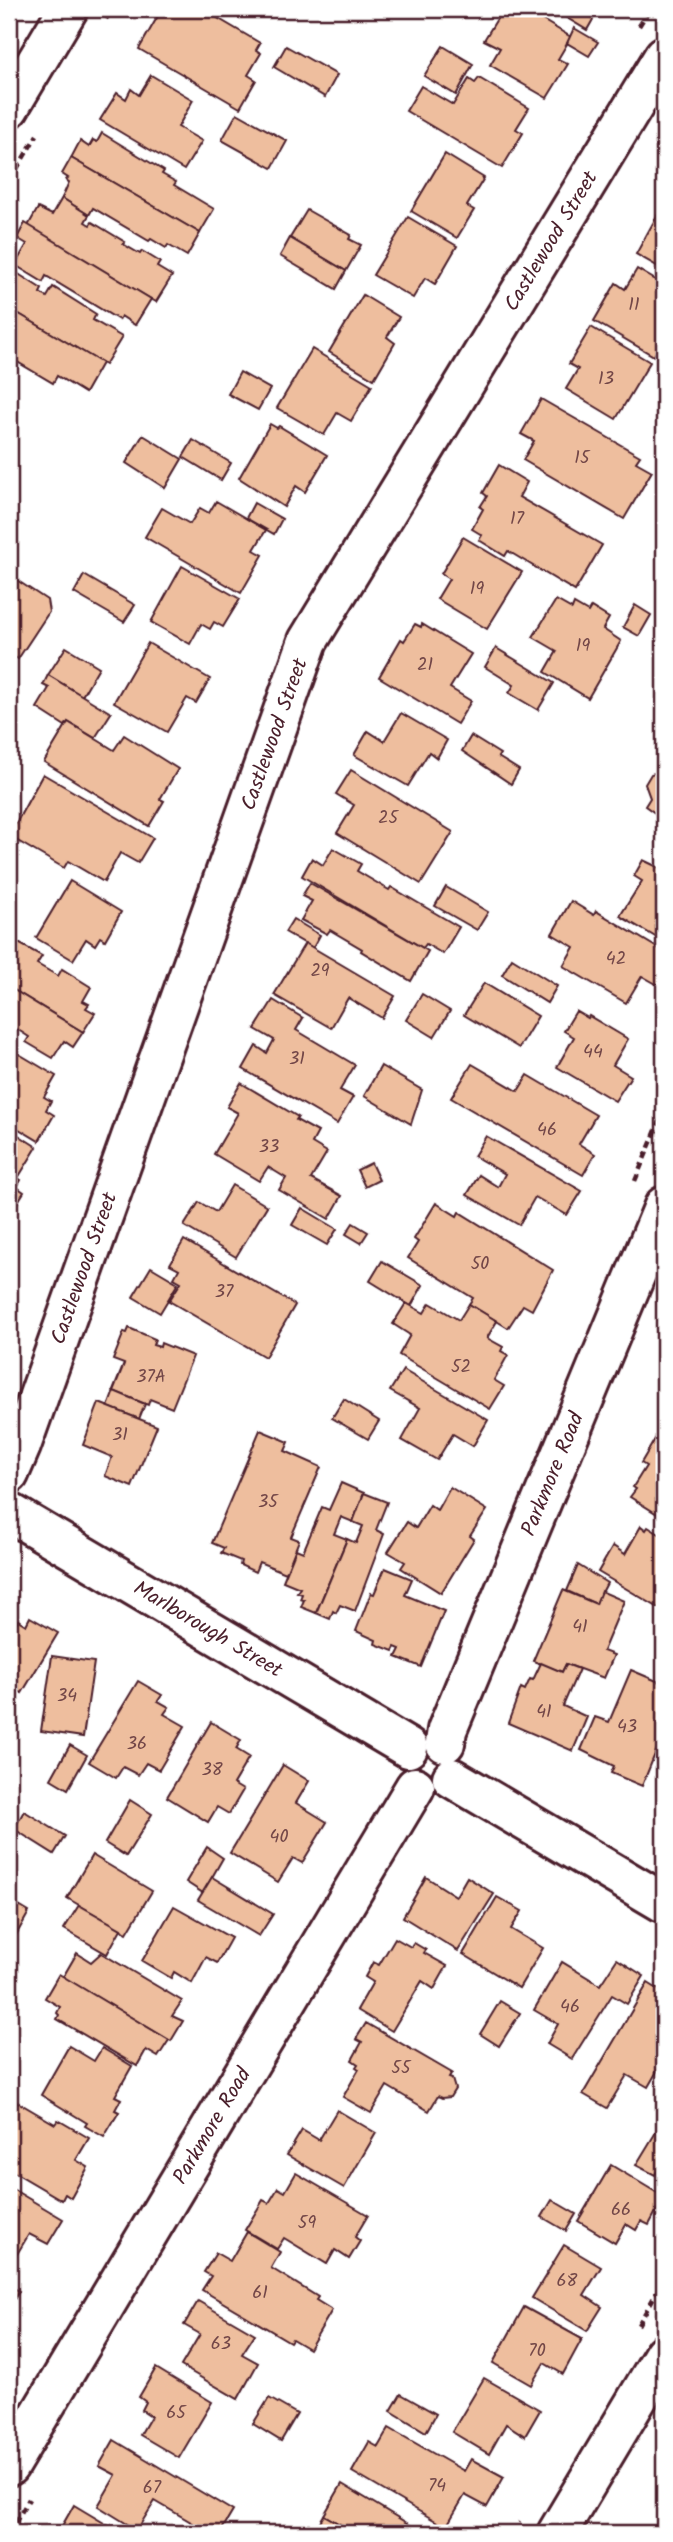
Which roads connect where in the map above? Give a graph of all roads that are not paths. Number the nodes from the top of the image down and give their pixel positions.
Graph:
1 (68, 9) edge
2 (664, 56) edge
3 (9, 108) edge
4 (648, 1197) edge
5 (9, 1474) edge
6 (9, 1512) edge
7 (408, 1748) junction
8 (448, 1760) junction
9 (415, 1787) junction
10 (664, 1903) edge
11 (664, 2354) edge
12 (9, 2466) edge
13 (557, 2533) edge

1 - 3 street
2 - 5 street, Castlewood Street
4 - 8 street, Parkmore Road
6 - 7 street, Marlborough Street
7 - 8 street
7 - 9 street
8 - 9 street
8 - 10 street
9 - 12 street, Parkmore Road
11 - 13 street

